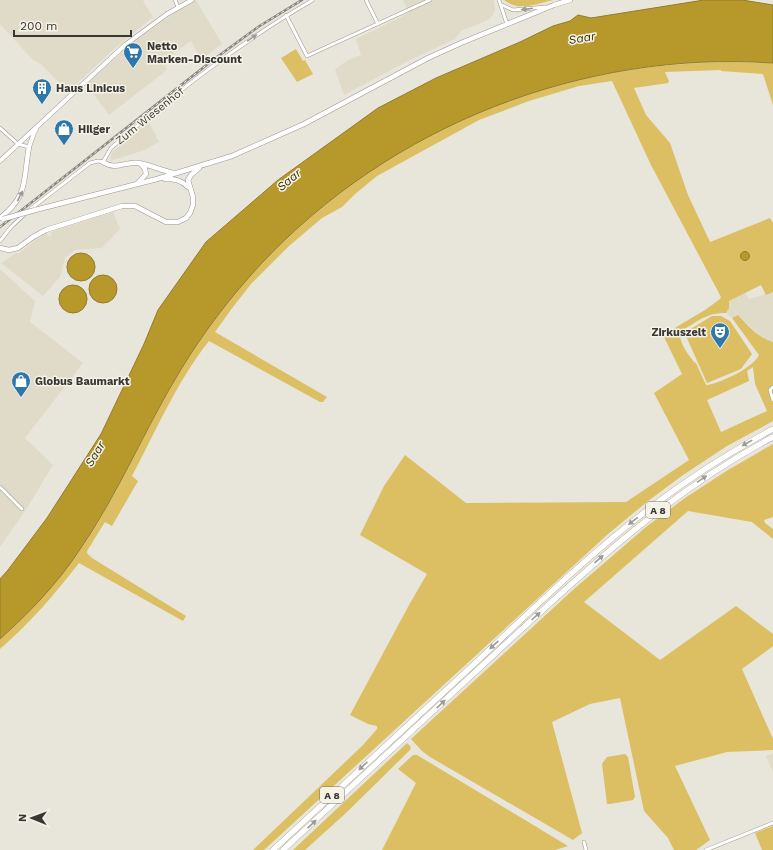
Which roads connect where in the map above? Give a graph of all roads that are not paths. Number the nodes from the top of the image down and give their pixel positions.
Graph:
1 (175, 0) edge
2 (192, 0) edge
3 (312, 0) edge
4 (366, 0) edge
5 (430, 0) edge
6 (570, 0) edge
7 (500, 2) edge
8 (554, 5) junction
9 (178, 7) junction
10 (286, 15) junction
11 (378, 24) junction
12 (507, 24) junction
13 (43, 120) junction
14 (0, 128) edge
15 (18, 144) junction
16 (29, 147) junction
17 (0, 161) edge
18 (102, 162) junction
19 (140, 164) junction
20 (202, 166) junction
21 (178, 173) junction
22 (157, 179) junction
23 (137, 184) junction
24 (189, 188) junction
25 (1, 219) edge
26 (0, 241) edge
27 (0, 248) edge
28 (773, 387) edge
29 (773, 400) edge
30 (773, 428) edge
31 (773, 437) edge
32 (0, 487) edge
33 (22, 509) dead end
34 (773, 823) edge
35 (584, 842) dead end
36 (273, 850) edge
37 (283, 850) edge
38 (586, 850) edge
39 (706, 850) edge

1 - 9 street
2 - 9 street
3 - 10 street, Zum Wiesenhof
4 - 11 street
5 - 11 street
6 - 8 main road
8 -> 7 street
7 - 12 street
8 - 12 main road
9 - 13 street
10 - 11 street
18 -> 10 street, Zum Wiesenhof
12 - 20 main road
13 - 15 street
13 - 16 street
14 - 15 street
15 - 16 street
15 - 17 street
25 -> 16 main road
18 - 19 main road
18 - 26 street
19 - 21 main road
19 - 23 main road
20 - 21 main road
20 - 24 main road
21 - 22 main road
22 - 23 main road
22 - 24 main road
23 - 25 main road, bridge
24 - 27 main road
28 - 29 street
30 -> 36 highway, A 8
37 -> 31 highway, A 8
32 - 33 street
34 - 39 street
35 - 38 street

